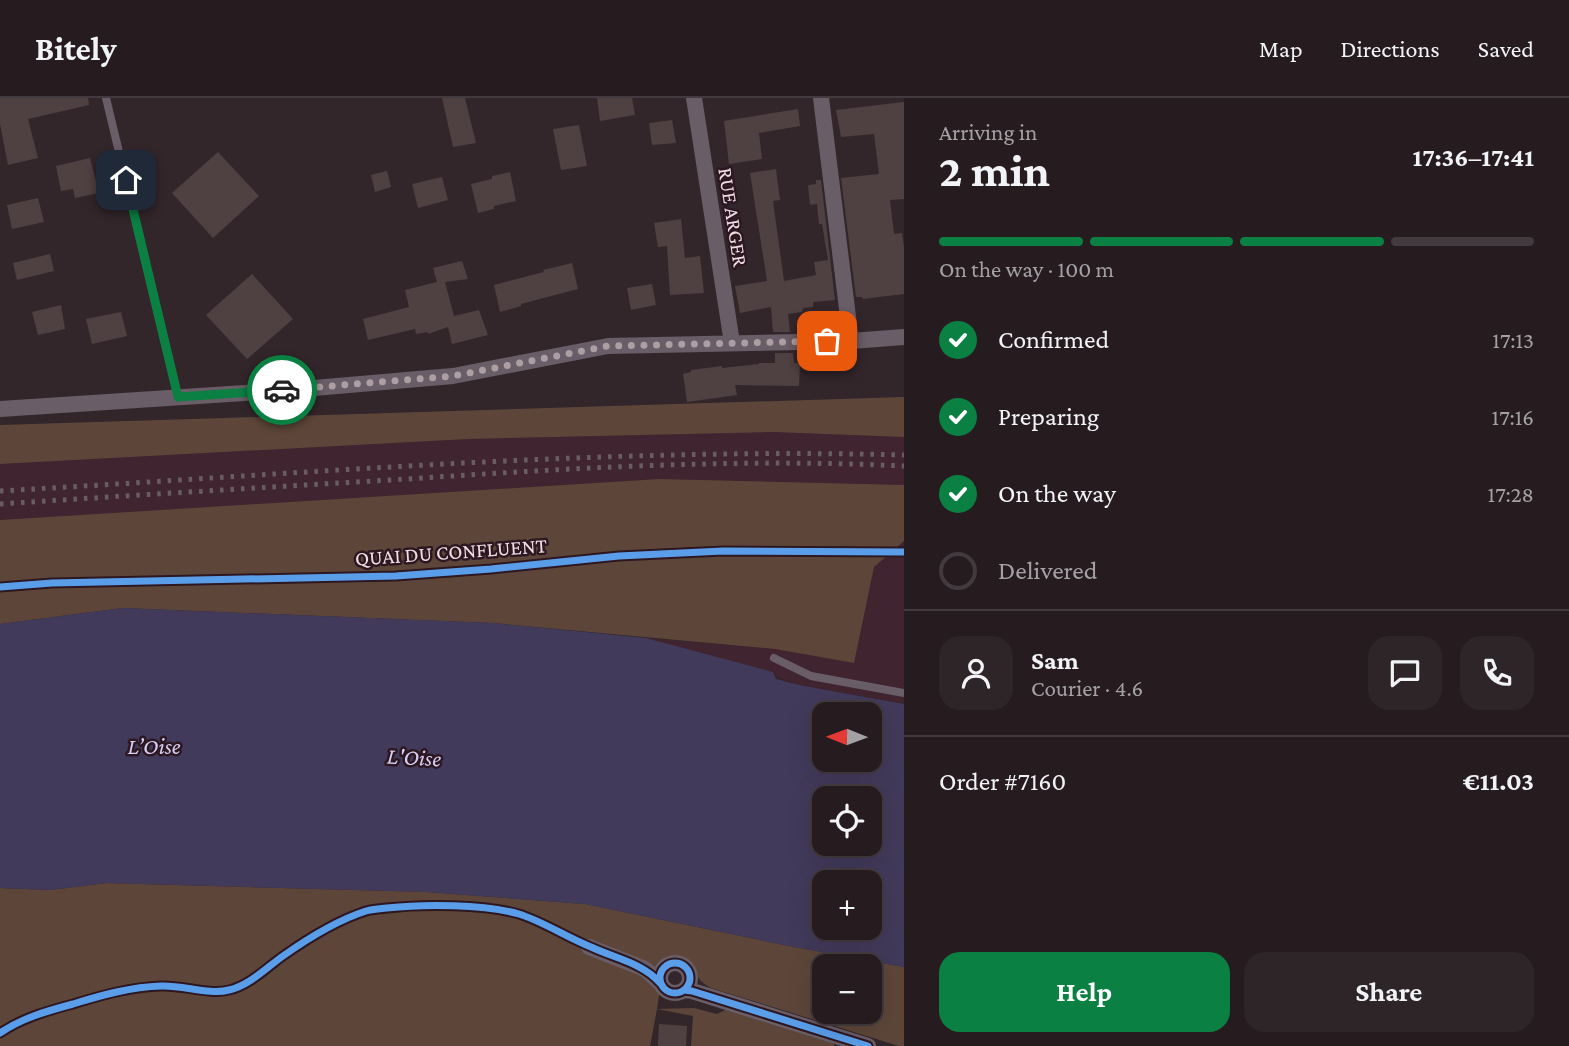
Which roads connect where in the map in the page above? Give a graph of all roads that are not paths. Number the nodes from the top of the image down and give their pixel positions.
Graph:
1 (106, 98) edge
2 (694, 98) edge
3 (821, 98) edge
4 (904, 337) edge
5 (851, 341) junction
6 (732, 343) junction
7 (178, 397) junction
8 (0, 409) edge
9 (904, 552) edge
10 (0, 587) edge
11 (774, 659) dead end
12 (904, 693) edge
13 (589, 947) dead end
14 (661, 976) junction
15 (687, 985) junction
16 (868, 1046) edge

1 - 7 lane
2 - 6 street, RUE ARGER
3 - 5 street
4 - 5 street
5 - 6 street
6 - 7 street
7 - 8 street
9 - 10 lane, QUAI DU CONFLUENT
11 - 12 lane
13 - 14 street
14 - 15 street
14 - 15 street
15 - 16 street

